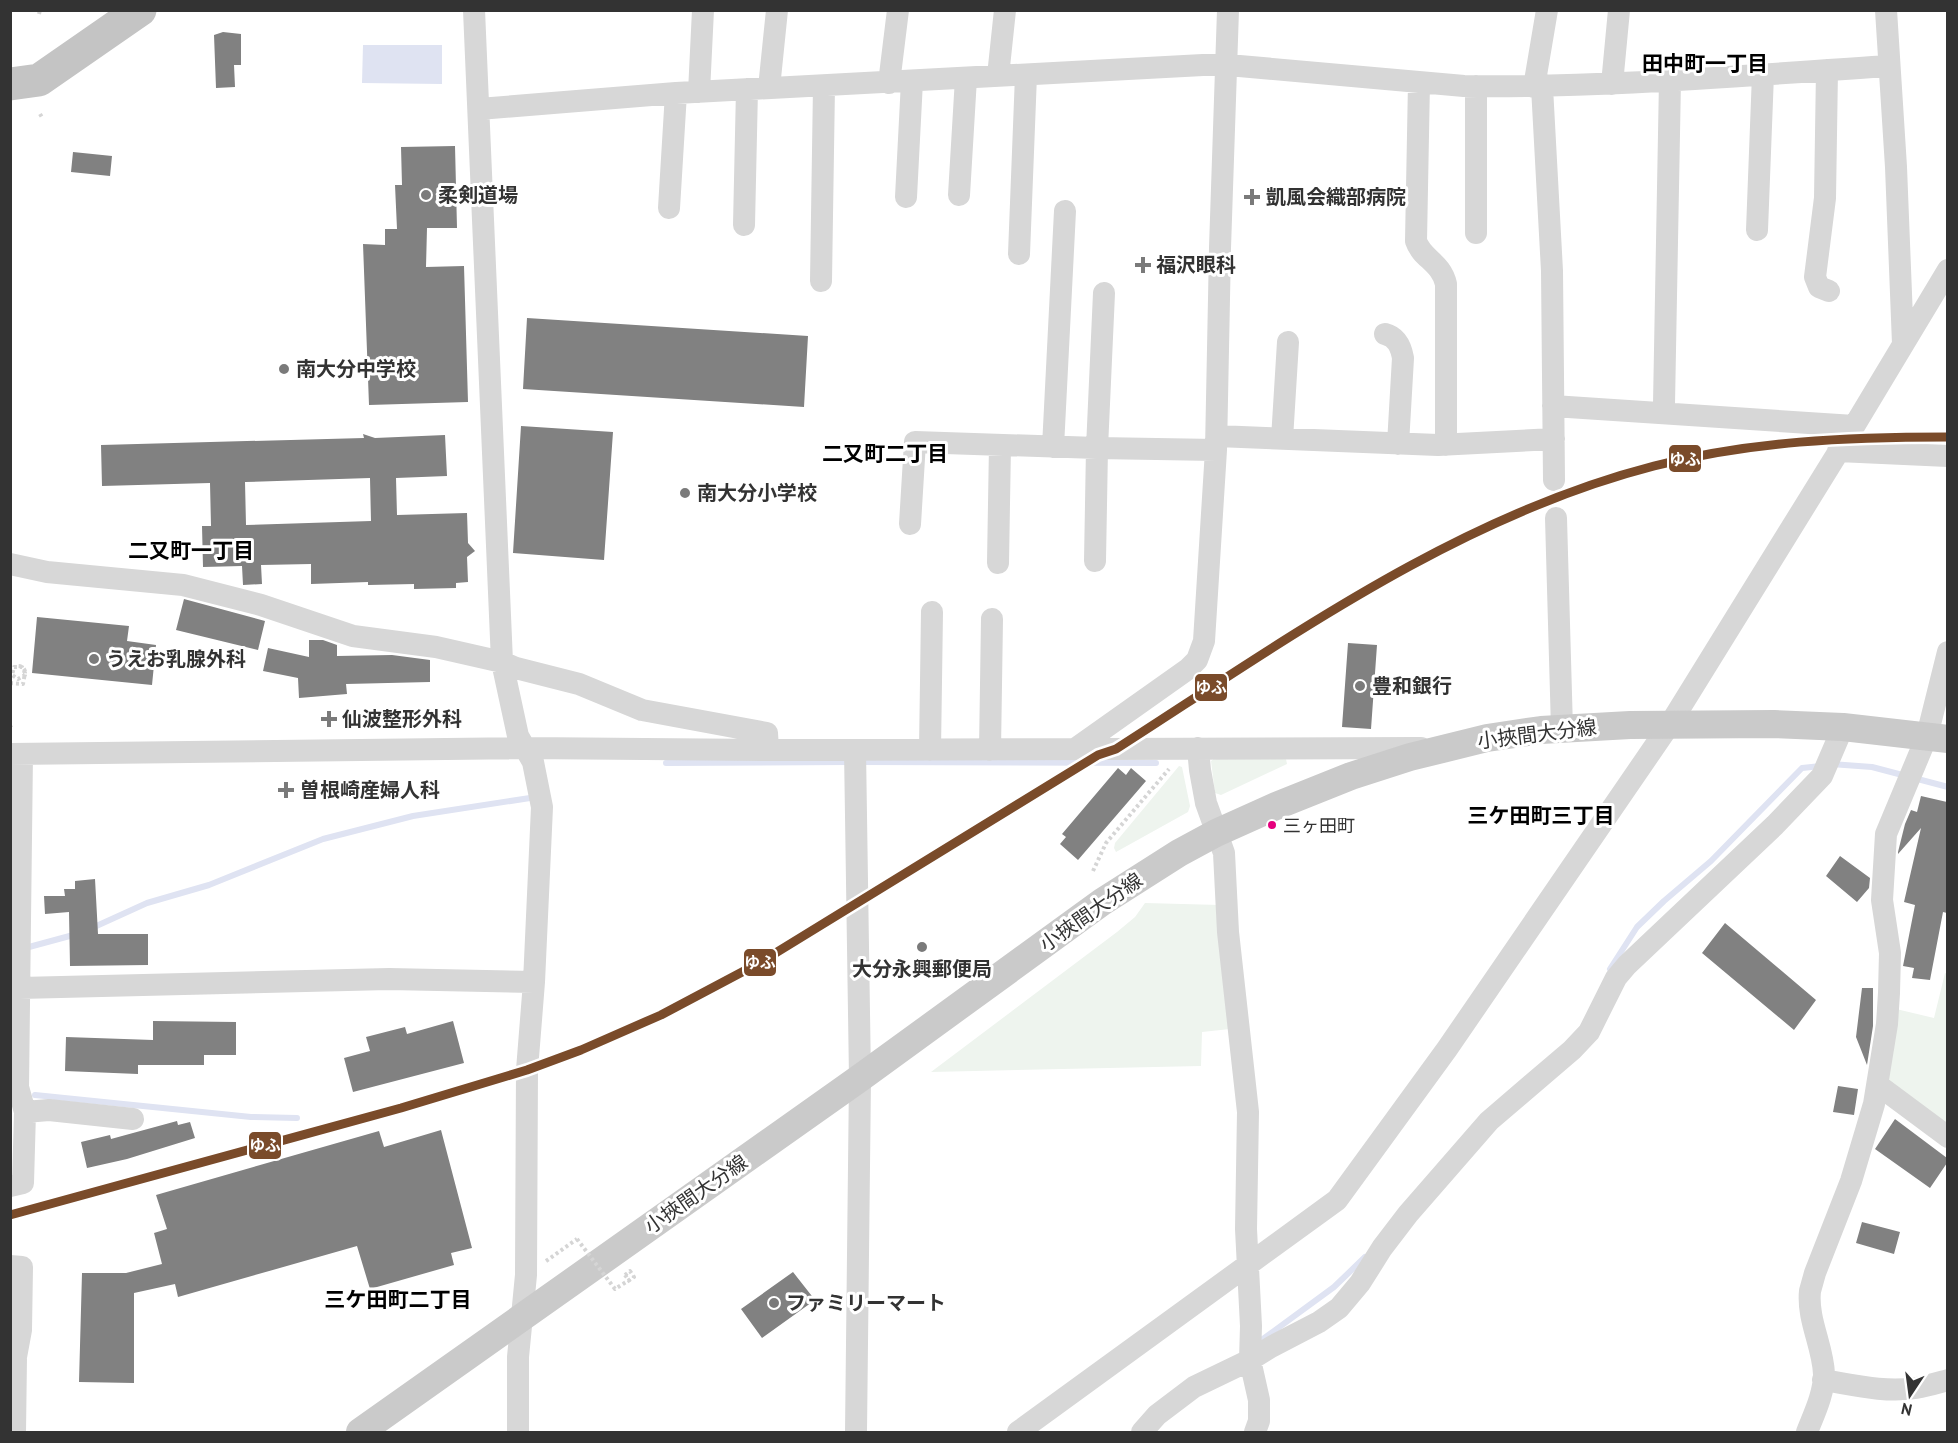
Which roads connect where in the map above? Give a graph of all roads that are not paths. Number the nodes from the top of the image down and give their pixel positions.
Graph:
1 (140, 10) edge
2 (474, 10) edge
3 (703, 10) edge
4 (777, 10) edge
5 (898, 10) edge
6 (1005, 10) edge
7 (1228, 10) edge
8 (1547, 10) edge
9 (1619, 10) edge
10 (1886, 10) edge
11 (1228, 65) junction
12 (1889, 66) junction
13 (1827, 70) junction
14 (1763, 74) junction
15 (1026, 75) junction
16 (998, 76) junction
17 (966, 78) junction
18 (1670, 80) junction
19 (912, 81) junction
20 (1419, 82) junction
21 (889, 83) junction
22 (10, 84) edge
23 (1612, 84) junction
24 (824, 86) junction
25 (1476, 86) junction
26 (1538, 87) junction
27 (758, 89) junction
28 (699, 92) junction
29 (676, 93) junction
30 (479, 109) junction
31 (959, 195) dead end
32 (906, 197) dead end
33 (669, 208) dead end
34 (1065, 211) dead end
35 (744, 225) dead end
36 (1757, 230) dead end
37 (1476, 232) dead end
38 (1019, 254) dead end
39 (1947, 270) edge
40 (821, 281) dead end
41 (1829, 291) dead end
42 (1104, 293) dead end
43 (1385, 334) dead end
44 (1288, 342) dead end
45 (1903, 344) junction
46 (1664, 404) dead end
47 (1553, 406) junction
48 (1854, 426) junction
49 (1282, 439) junction
50 (1554, 439) junction
51 (1217, 443) junction
52 (1398, 444) junction
53 (1000, 445) junction
54 (1446, 445) junction
55 (1053, 447) junction
56 (1096, 448) junction
57 (1838, 451) junction
58 (1947, 456) edge
59 (1554, 480) dead end
60 (1556, 518) dead end
61 (910, 524) dead end
62 (1095, 561) dead end
63 (998, 563) dead end
64 (10, 564) edge
65 (932, 612) dead end
66 (992, 619) dead end
67 (1947, 652) edge
68 (501, 662) junction
69 (1670, 724) junction
70 (1843, 727) junction
71 (1562, 729) junction
72 (1937, 738) edge
73 (525, 748) junction
74 (1198, 748) junction
75 (1443, 748) junction
76 (1074, 749) junction
77 (768, 750) junction
78 (855, 750) junction
79 (930, 750) junction
80 (990, 750) junction
81 (16, 754) edge
82 (1216, 833) junction
83 (534, 982) junction
84 (20, 988) junction
85 (860, 1078) junction
86 (1878, 1084) junction
87 (26, 1112) junction
88 (133, 1119) dead end
89 (1947, 1137) edge
90 (10, 1186) edge
91 (10, 1266) edge
92 (1247, 1267) junction
93 (522, 1316) junction
94 (1250, 1360) junction
95 (1823, 1380) junction
96 (1947, 1380) edge
97 (15, 1432) edge
98 (360, 1432) edge
99 (518, 1432) edge
100 (856, 1432) edge
101 (1018, 1432) edge
102 (1142, 1432) edge
103 (1255, 1432) edge
104 (1807, 1432) edge

1 - 22 highway
2 - 30 street
3 - 28 street
4 - 27 street
5 - 21 street
6 - 16 street
7 - 11 street
8 - 26 street
9 - 23 street
10 - 12 street
11 - 15 street
11 - 20 street
11 - 51 street
12 - 13 street
12 - 45 street
13 - 14 street
13 - 41 street
14 - 18 street
14 - 36 street
15 - 16 street
15 - 38 street
16 - 17 street
17 - 19 street
17 - 31 street
18 - 23 street
18 - 46 street
19 - 21 street
19 - 32 street
20 - 25 street
20 - 54 street
21 - 24 street
23 - 26 street
24 - 27 street
24 - 40 street
25 - 26 street
25 - 37 street
26 - 47 street
27 - 28 street
27 - 35 street
28 - 29 street
29 - 30 street
29 - 33 street
30 - 68 street
34 - 55 street
39 - 45 street
42 - 56 street
43 - 52 street
44 - 49 street
45 - 48 street
47 - 48 street
47 - 50 street
48 - 57 street
49 - 51 street
49 - 52 street
50 - 54 street
50 - 59 street
51 - 56 street
51 - 76 street
52 - 54 street
53 - 55 street
53 - 61 street
53 - 63 street
55 - 56 street
56 - 62 street
57 - 58 street
57 - 69 street
60 - 71 street
64 - 68 street
65 - 79 street
66 - 80 street
67 - 72 street
68 - 73 street
68 - 77 street
69 - 70 main road, 小挾間大分線
69 - 71 main road, 小挾間大分線
69 - 92 street
70 - 72 main road, 小挾間大分線
70 - 94 street
71 - 75 main road, 小挾間大分線
72 - 86 street
73 - 77 street
73 - 81 street
73 - 83 street
74 - 75 street
74 - 76 street
74 - 82 street
75 - 82 main road, 小挾間大分線
76 - 80 street
77 - 78 street
78 - 79 street
78 - 85 street
79 - 80 street
81 - 84 street
82 - 85 main road, 小挾間大分線
82 - 92 street
83 - 84 street
83 - 93 street
84 - 87 street
85 - 93 main road, 小挾間大分線
85 - 100 street
86 - 89 street
86 - 95 street
87 - 88 street
87 - 90 street
91 - 97 street
92 - 94 street
92 - 101 street
93 - 98 main road, 小挾間大分線
93 - 99 street
94 - 102 street
94 - 103 street
95 - 96 street
95 - 104 street

